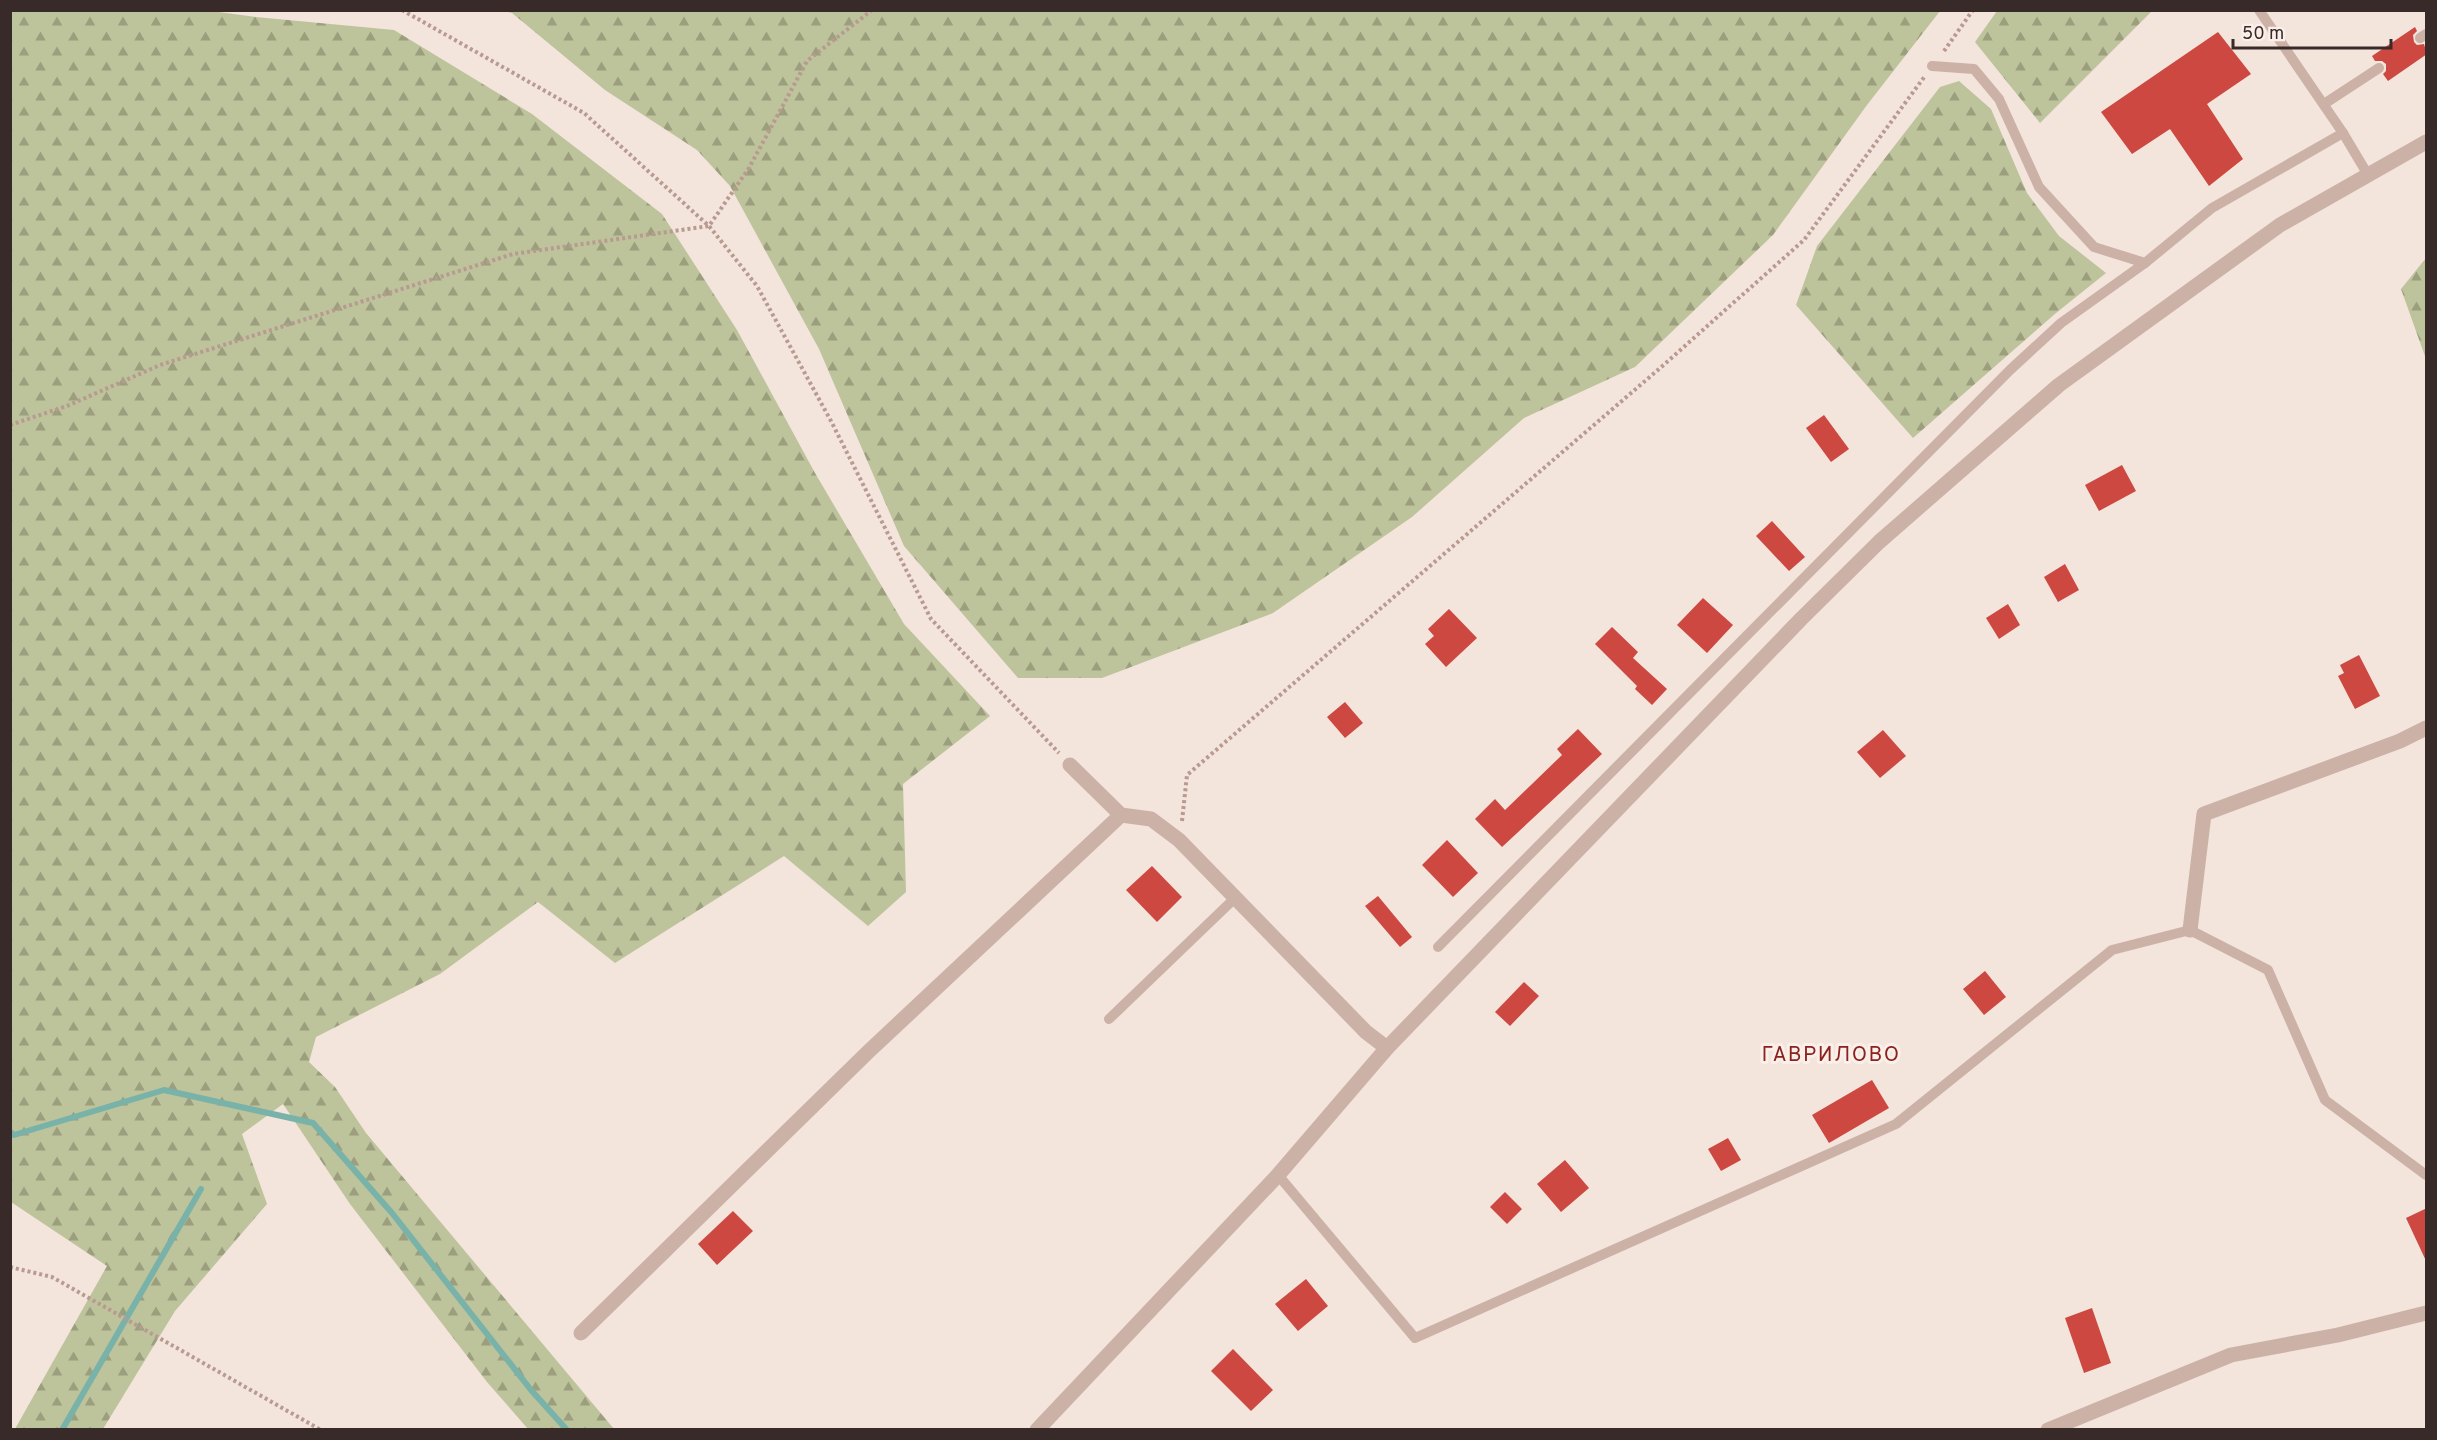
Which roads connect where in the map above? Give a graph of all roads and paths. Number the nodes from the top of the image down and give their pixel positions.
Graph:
1 (402, 10) edge
2 (872, 10) edge
3 (1973, 10) edge
4 (2259, 10) edge
5 (1932, 66) junction
6 (2379, 68) dead end
7 (2324, 104) junction
8 (2343, 133) junction
9 (2427, 142) edge
10 (2368, 175) junction
11 (709, 226) junction
12 (2145, 263) junction
13 (10, 425) edge
14 (2427, 728) edge
15 (1070, 765) joint
16 (1122, 815) junction
17 (1179, 840) junction
18 (1235, 898) junction
19 (2190, 930) junction
20 (1438, 947) dead end
21 (1109, 1019) dead end
22 (1387, 1048) junction
23 (1278, 1174) junction
24 (2427, 1175) edge
25 (10, 1267) edge
26 (2427, 1313) edge
27 (580, 1333) dead end
28 (321, 1430) edge
29 (1037, 1430) edge
30 (2048, 1430) edge

1 - 11 path
2 - 11 path
3 - 5 path
4 - 7 lane
5 - 12 lane
5 - 17 path
6 - 7 lane
7 - 8 lane
8 - 10 lane
8 - 12 lane
9 - 10 street
10 - 22 street
11 - 13 path
11 - 15 path
12 - 20 lane
14 - 19 street
15 - 16 street
16 - 17 street
16 - 27 street
17 - 18 street
18 - 21 lane
18 - 22 street
19 - 23 lane
19 - 24 lane
22 - 23 street
23 - 29 street
25 - 28 path
26 - 30 street

